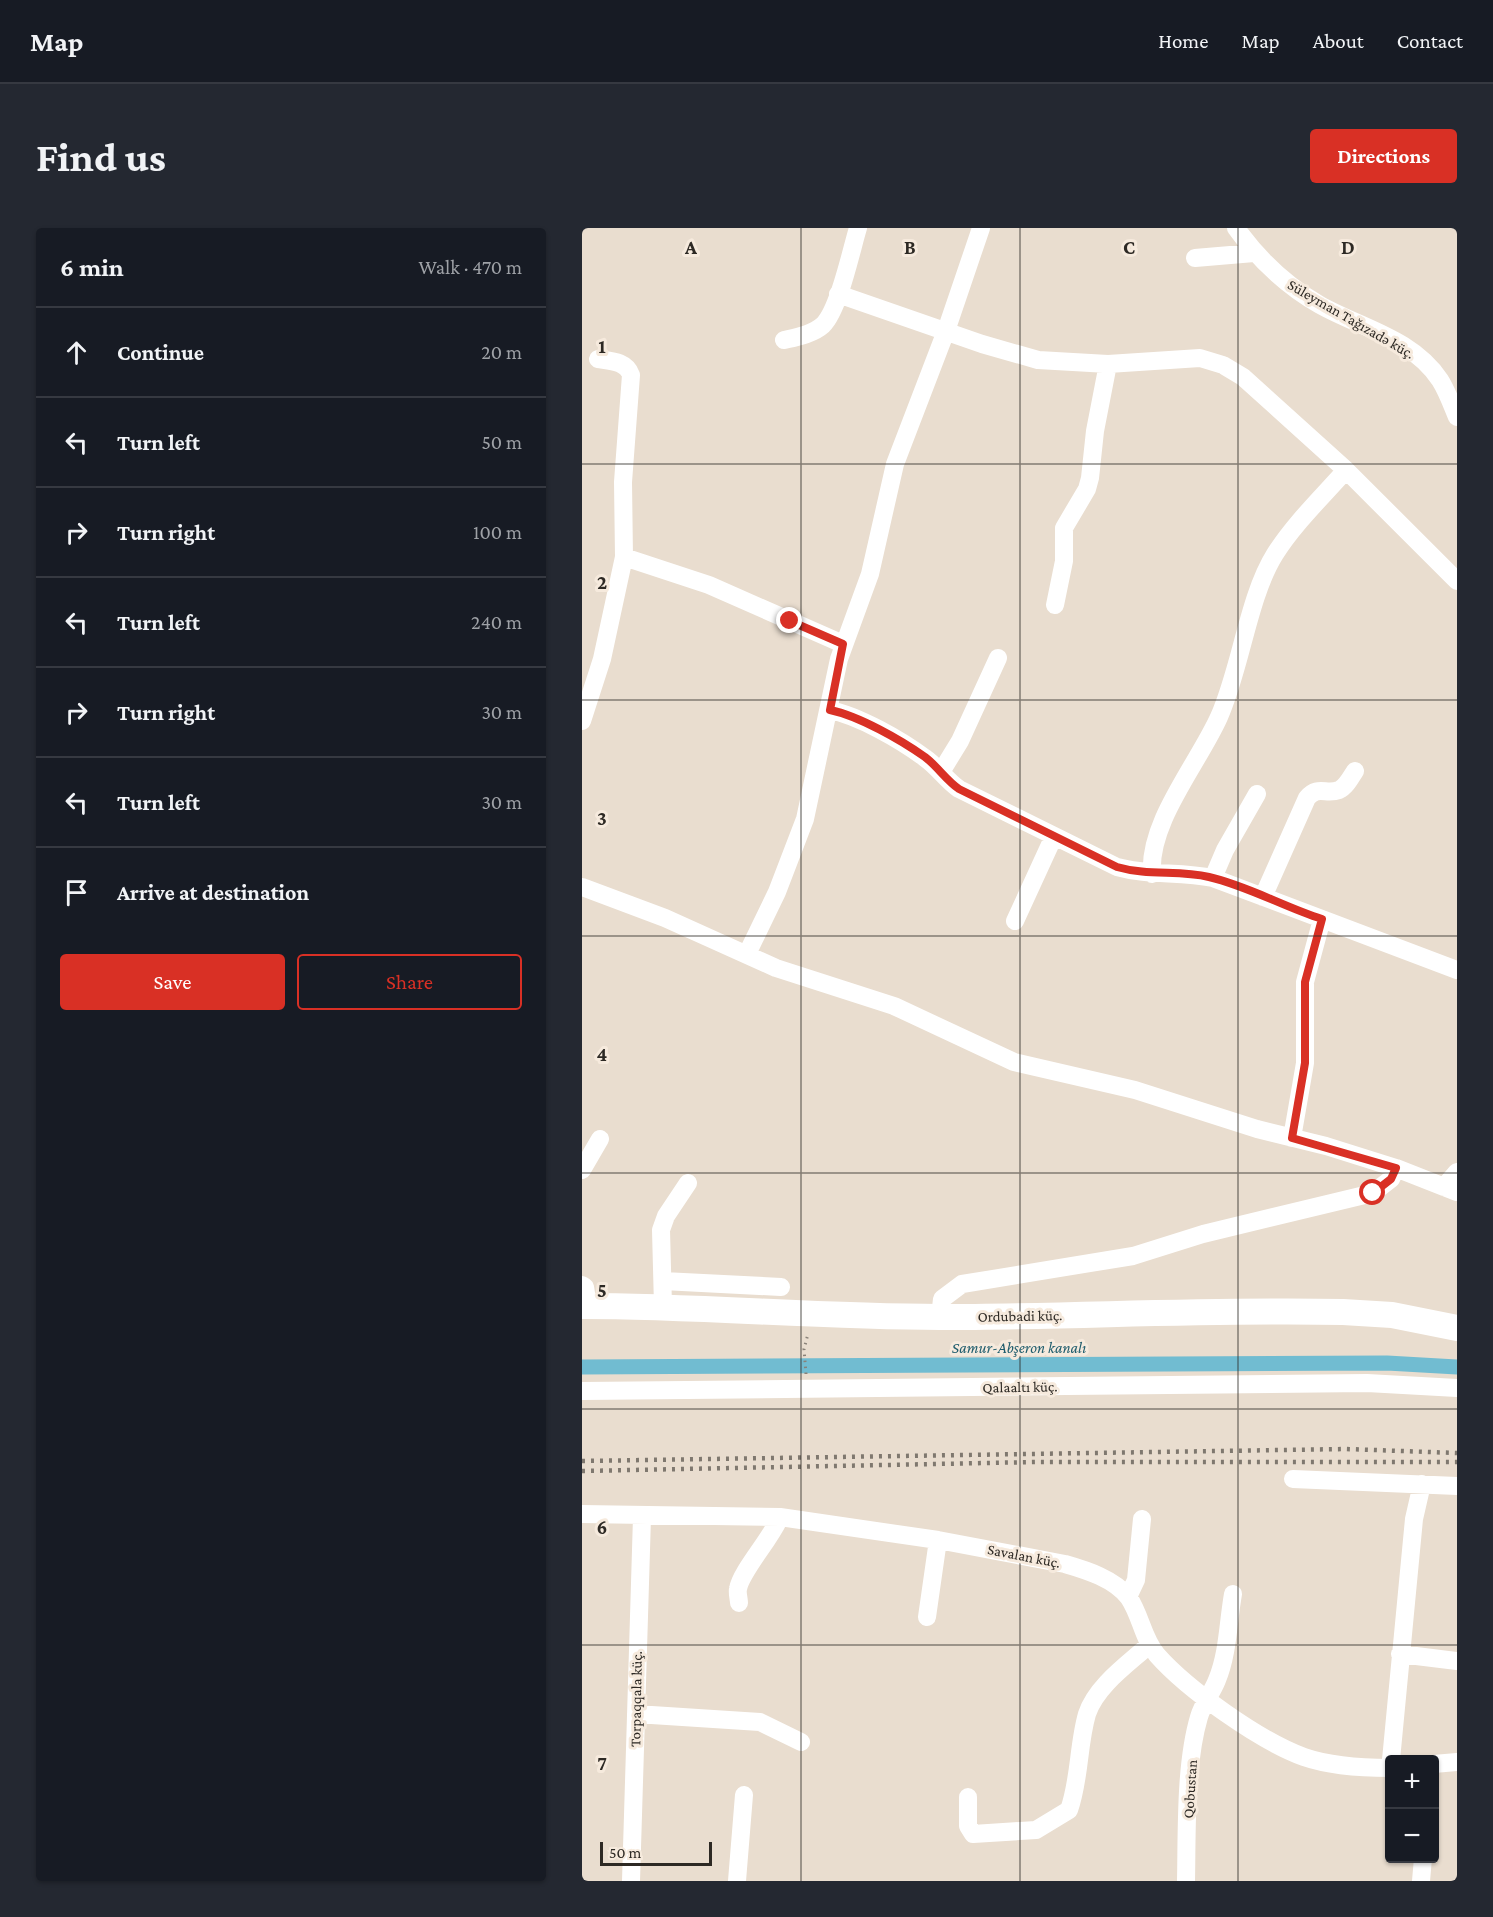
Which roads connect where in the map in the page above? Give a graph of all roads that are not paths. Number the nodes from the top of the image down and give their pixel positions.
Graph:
1 (858, 228) edge
2 (981, 228) edge
3 (1236, 228) edge
4 (1254, 253) junction
5 (1195, 258) dead end
6 (838, 294) junction
7 (946, 331) junction
8 (784, 340) dead end
9 (598, 359) dead end
10 (1108, 364) junction
11 (1457, 417) edge
12 (1346, 470) junction
13 (624, 557) junction
14 (1457, 581) edge
15 (1055, 605) dead end
16 (843, 644) junction
17 (999, 658) dead end
18 (830, 710) junction
19 (582, 721) edge
20 (1355, 771) dead end
21 (940, 772) junction
22 (1257, 794) dead end
23 (1054, 836) junction
24 (1152, 874) junction
25 (1213, 878) junction
26 (582, 887) edge
27 (1263, 897) junction
28 (1322, 919) junction
29 (1016, 921) dead end
30 (747, 954) junction
31 (1457, 970) edge
32 (1292, 1138) junction
33 (600, 1139) dead end
34 (1396, 1168) junction
35 (582, 1170) edge
36 (1457, 1172) edge
37 (688, 1183) dead end
38 (1450, 1190) edge
39 (781, 1287) dead end
40 (663, 1294) junction
41 (584, 1299) edge
42 (940, 1317) junction
43 (1457, 1328) edge
44 (1457, 1388) edge
45 (582, 1391) edge
46 (1293, 1479) dead end
47 (1422, 1484) junction
48 (1457, 1486) edge
49 (582, 1514) edge
50 (642, 1517) junction
51 (780, 1517) junction
52 (1142, 1519) dead end
53 (938, 1540) junction
54 (1233, 1594) dead end
55 (1128, 1598) junction
56 (739, 1603) dead end
57 (927, 1617) dead end
58 (1149, 1645) junction
59 (1400, 1654) junction
60 (1457, 1661) edge
61 (1206, 1698) junction
62 (636, 1714) junction
63 (801, 1742) dead end
64 (1391, 1755) edge
65 (1457, 1762) edge
66 (1439, 1764) edge
67 (1385, 1768) edge
68 (744, 1795) dead end
69 (968, 1797) dead end
70 (1423, 1863) edge
71 (631, 1881) edge
72 (737, 1881) edge
73 (1186, 1881) edge
74 (1421, 1881) edge

1 - 6 street
2 - 7 street
3 - 4 street, Süleyman Tağızadə küç.
4 - 5 street
4 - 11 street, Süleyman Tağızadə küç.
6 - 7 street
6 - 8 street
7 - 10 street
7 - 16 street
9 - 13 street
10 - 12 street
10 - 15 street
12 - 14 street
12 - 24 street
13 - 16 street
13 - 19 street
16 - 18 street
17 - 21 street
18 - 21 street
18 - 30 street
20 - 27 street
21 - 23 street
22 - 25 street
23 - 24 street
23 - 29 street
24 - 25 street
25 - 27 street
26 - 30 street
27 - 28 street
28 - 31 street
28 - 32 street
30 - 32 street
32 - 34 street
33 - 35 street
34 - 38 street
34 - 42 street
36 - 38 street
37 - 40 street
39 - 40 street
40 - 41 street, Ordubadi küç.
40 - 42 street, Ordubadi küç.
42 - 43 street, Ordubadi küç.
44 - 45 street, Qalaaltı küç.
46 - 47 street
47 - 48 street
47 - 59 street
49 - 50 street, Savalan küç.
50 - 51 street, Savalan küç.
50 - 62 street, Torpaqqala küç.
51 - 53 street, Savalan küç.
51 - 56 street
52 - 55 street
53 - 55 street, Savalan küç.
53 - 57 street
54 - 61 street, Qobustan
55 - 58 street, Savalan küç.
58 - 61 street, Savalan küç.
58 - 69 street
59 - 60 street
59 - 64 street
61 - 67 street, Savalan küç.
61 - 73 street, Qobustan
62 - 63 street
62 - 71 street, Torpaqqala küç.
65 - 66 street
68 - 72 street
70 - 74 street

